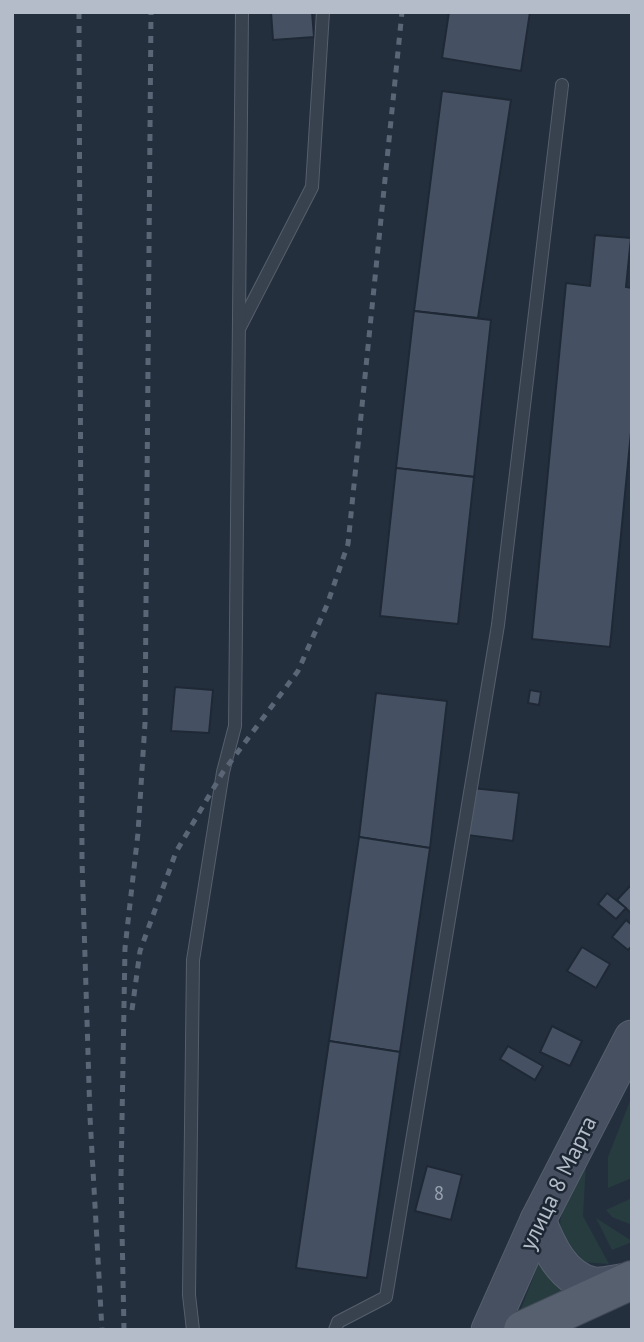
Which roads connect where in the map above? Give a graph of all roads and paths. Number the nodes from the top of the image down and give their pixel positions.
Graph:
1 (242, 12) edge
2 (323, 12) edge
3 (562, 85) dead end
4 (238, 331) junction
5 (632, 1038) edge
6 (538, 1220) junction
7 (630, 1281) edge
8 (193, 1330) edge
9 (335, 1330) edge
10 (489, 1330) edge
11 (523, 1330) edge

1 - 4 lane
2 - 4 lane
3 - 9 lane
4 - 8 lane
5 - 6 main road, улица 8 Марта
6 - 7 main road
6 - 10 main road, улица 8 Марта
7 - 11 main road

